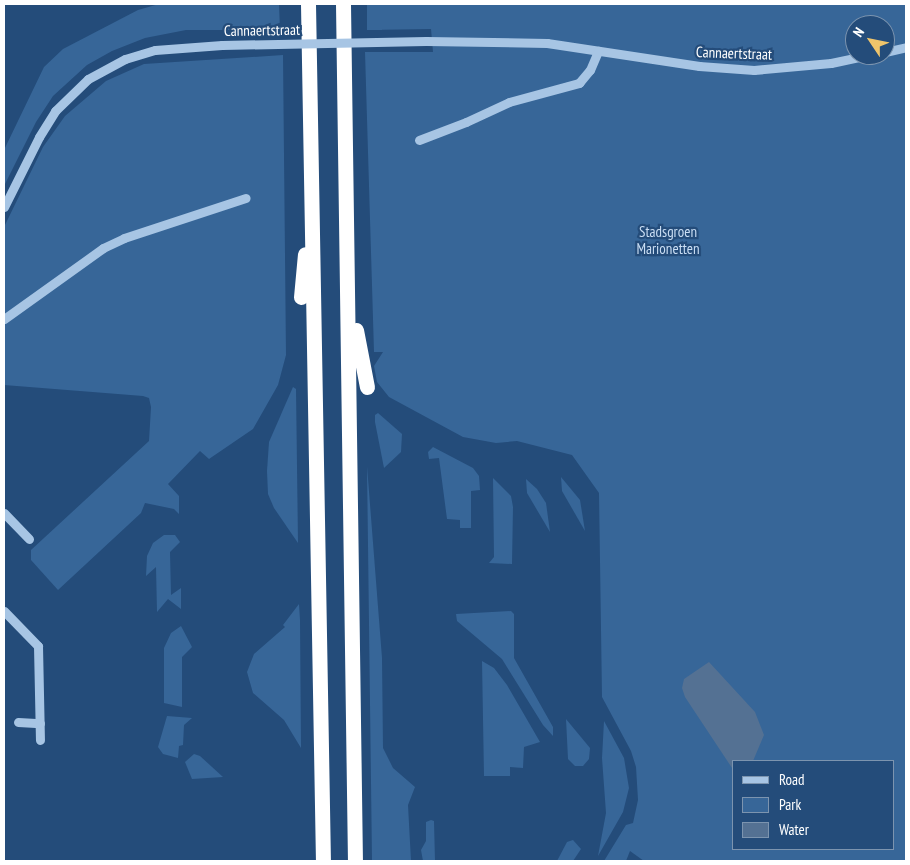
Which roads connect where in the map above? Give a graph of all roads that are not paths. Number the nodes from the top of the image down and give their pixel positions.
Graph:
1 (308, 4) edge
2 (343, 4) edge
3 (598, 51) junction
4 (845, 60) edge
5 (419, 140) dead end
6 (312, 191) junction
7 (246, 198) dead end
8 (4, 207) edge
9 (349, 289) junction
10 (301, 297) dead end
11 (4, 319) edge
12 (367, 387) dead end
13 (4, 513) edge
14 (29, 539) dead end
15 (4, 611) edge
16 (18, 722) dead end
17 (40, 723) junction
18 (40, 740) dead end
19 (323, 861) edge
20 (355, 861) edge

1 - 6 highway
2 - 9 highway
3 - 4 street, Cannaertstraat
3 - 5 street
3 - 8 street, Cannaertstraat, bridge
6 - 10 highway
6 - 19 highway
7 - 11 street
9 - 12 highway
9 - 20 highway
13 - 14 street
15 - 17 street
16 - 17 street
17 - 18 street

